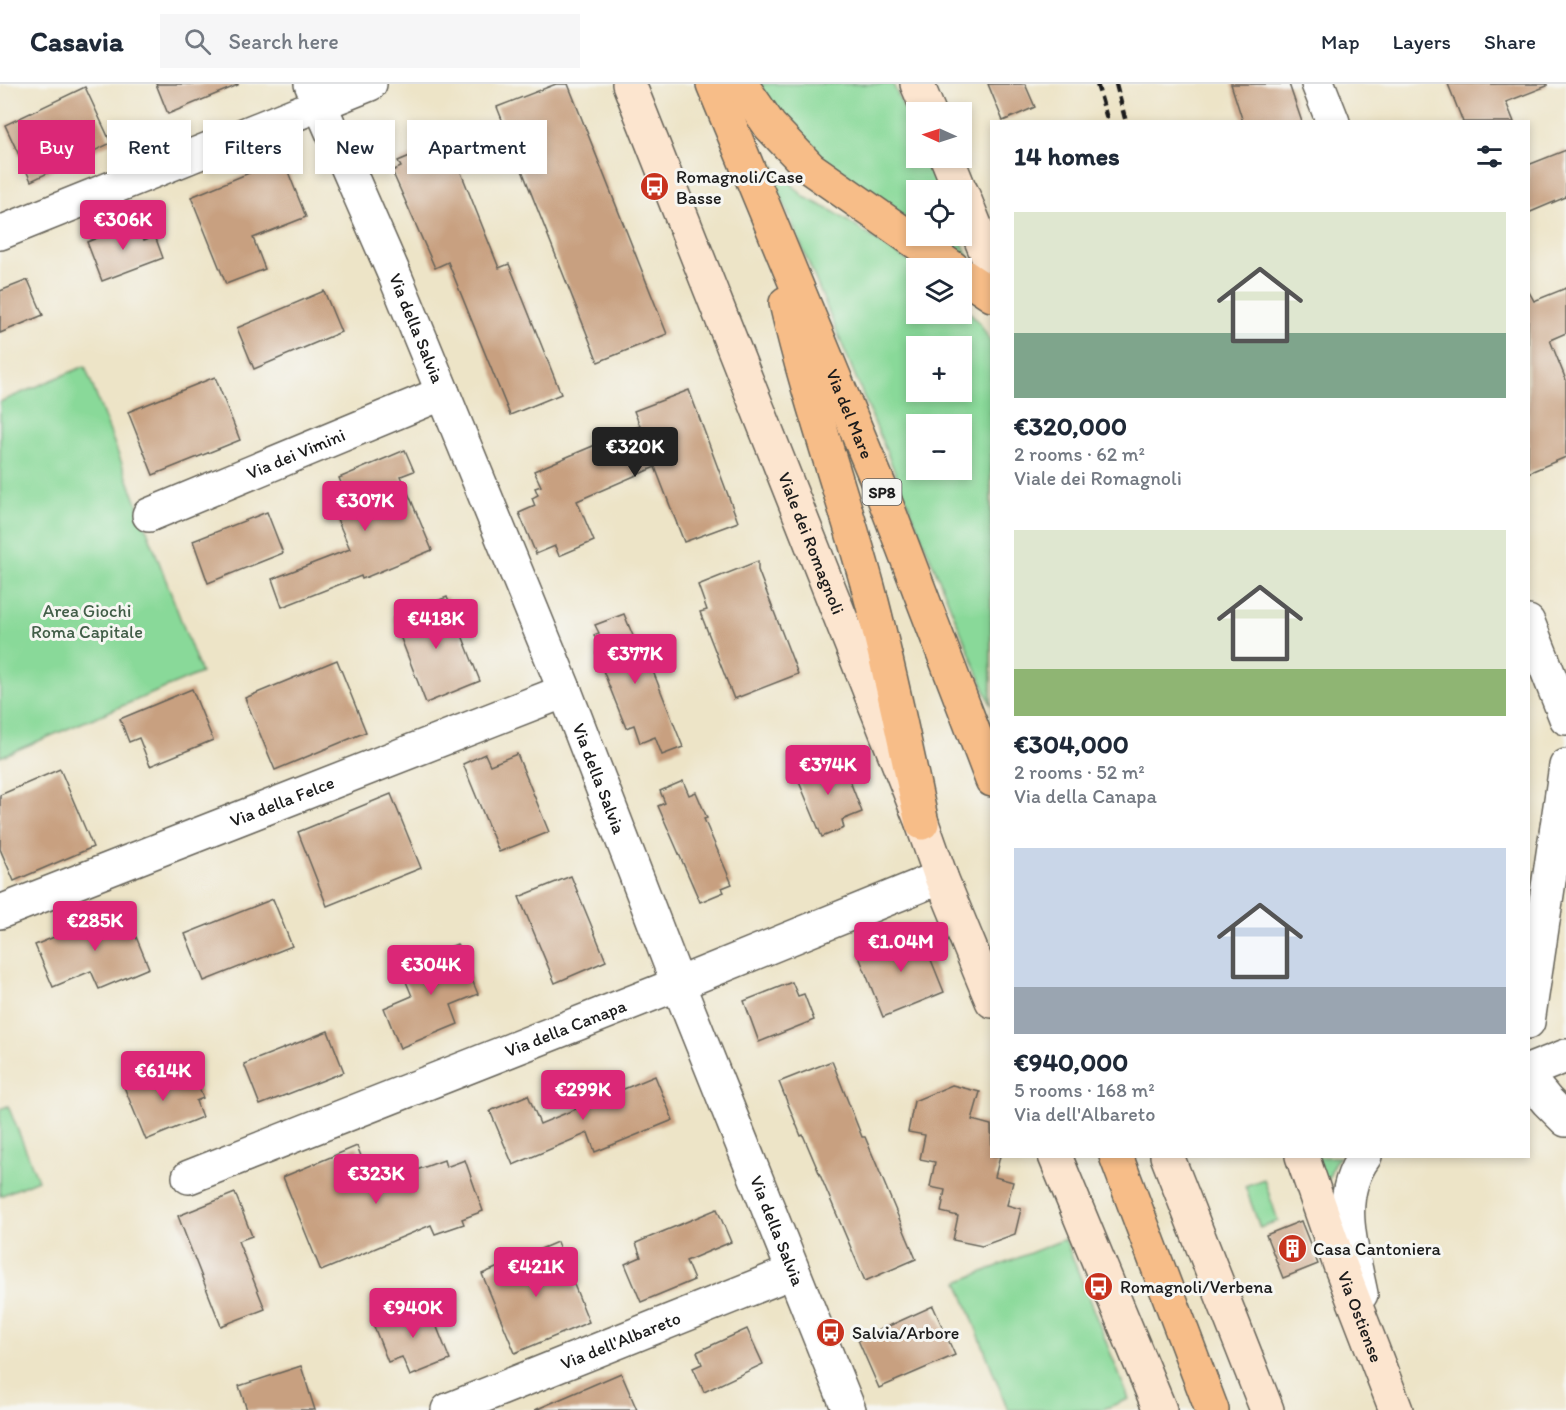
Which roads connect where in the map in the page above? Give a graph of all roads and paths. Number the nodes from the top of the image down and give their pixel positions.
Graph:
1 (370, 84) edge
2 (629, 84) edge
3 (712, 84) edge
4 (741, 84) edge
5 (917, 84) edge
6 (1318, 84) edge
7 (315, 94) edge
8 (924, 102) edge
9 (1332, 120) edge
10 (765, 207) junction
11 (972, 219) edge
12 (0, 233) edge
13 (939, 258) edge
14 (990, 262) edge
15 (972, 282) edge
16 (990, 295) edge
17 (443, 393) junction
18 (150, 515) dead end
19 (1530, 627) edge
20 (565, 691) junction
21 (1566, 718) edge
22 (1566, 766) edge
23 (990, 775) edge
24 (922, 823) junction
25 (941, 877) junction
26 (0, 912) edge
27 (678, 984) junction
28 (990, 996) edge
29 (1530, 1008) edge
30 (1566, 1056) edge
31 (1530, 1070) edge
32 (1530, 1081) edge
33 (1566, 1120) edge
34 (1056, 1158) edge
35 (1117, 1158) edge
36 (1168, 1158) edge
37 (1303, 1158) edge
38 (1363, 1158) edge
39 (189, 1177) dead end
40 (792, 1272) junction
41 (1372, 1346) junction
42 (448, 1410) edge
43 (849, 1410) edge
44 (1160, 1410) edge
45 (1212, 1410) edge
46 (1266, 1410) edge
47 (1396, 1410) edge

1 - 7 street
2 - 24 main road, Viale dei Romagnoli
3 - 10 main road, Via del Mare / SP8
4 - 13 main road
5 - 8 main road
6 - 9 street
7 - 12 street
7 - 17 street, Via della Salvia
10 - 23 main road, Via del Mare / SP8
10 - 24 main road
11 - 14 main road
15 - 16 main road
17 - 18 street, Via dei Vimini
17 - 20 street, Via della Salvia
19 - 21 street
20 - 26 street, Via della Felce
20 - 27 street, Via della Salvia
22 - 29 street
24 - 25 main road, Viale dei Romagnoli
25 - 27 street, Via della Canapa
25 - 28 main road, Viale dei Romagnoli
27 - 39 street, Via della Canapa
27 - 40 street, Via della Salvia
30 - 31 street
32 - 33 street
34 - 44 main road
35 - 45 main road
36 - 46 main road
37 - 41 main road, Via Ostiense
38 - 41 street
40 - 42 street, Via dell'Albareto
40 - 43 street, Via della Salvia
41 - 47 main road, Via Ostiense

